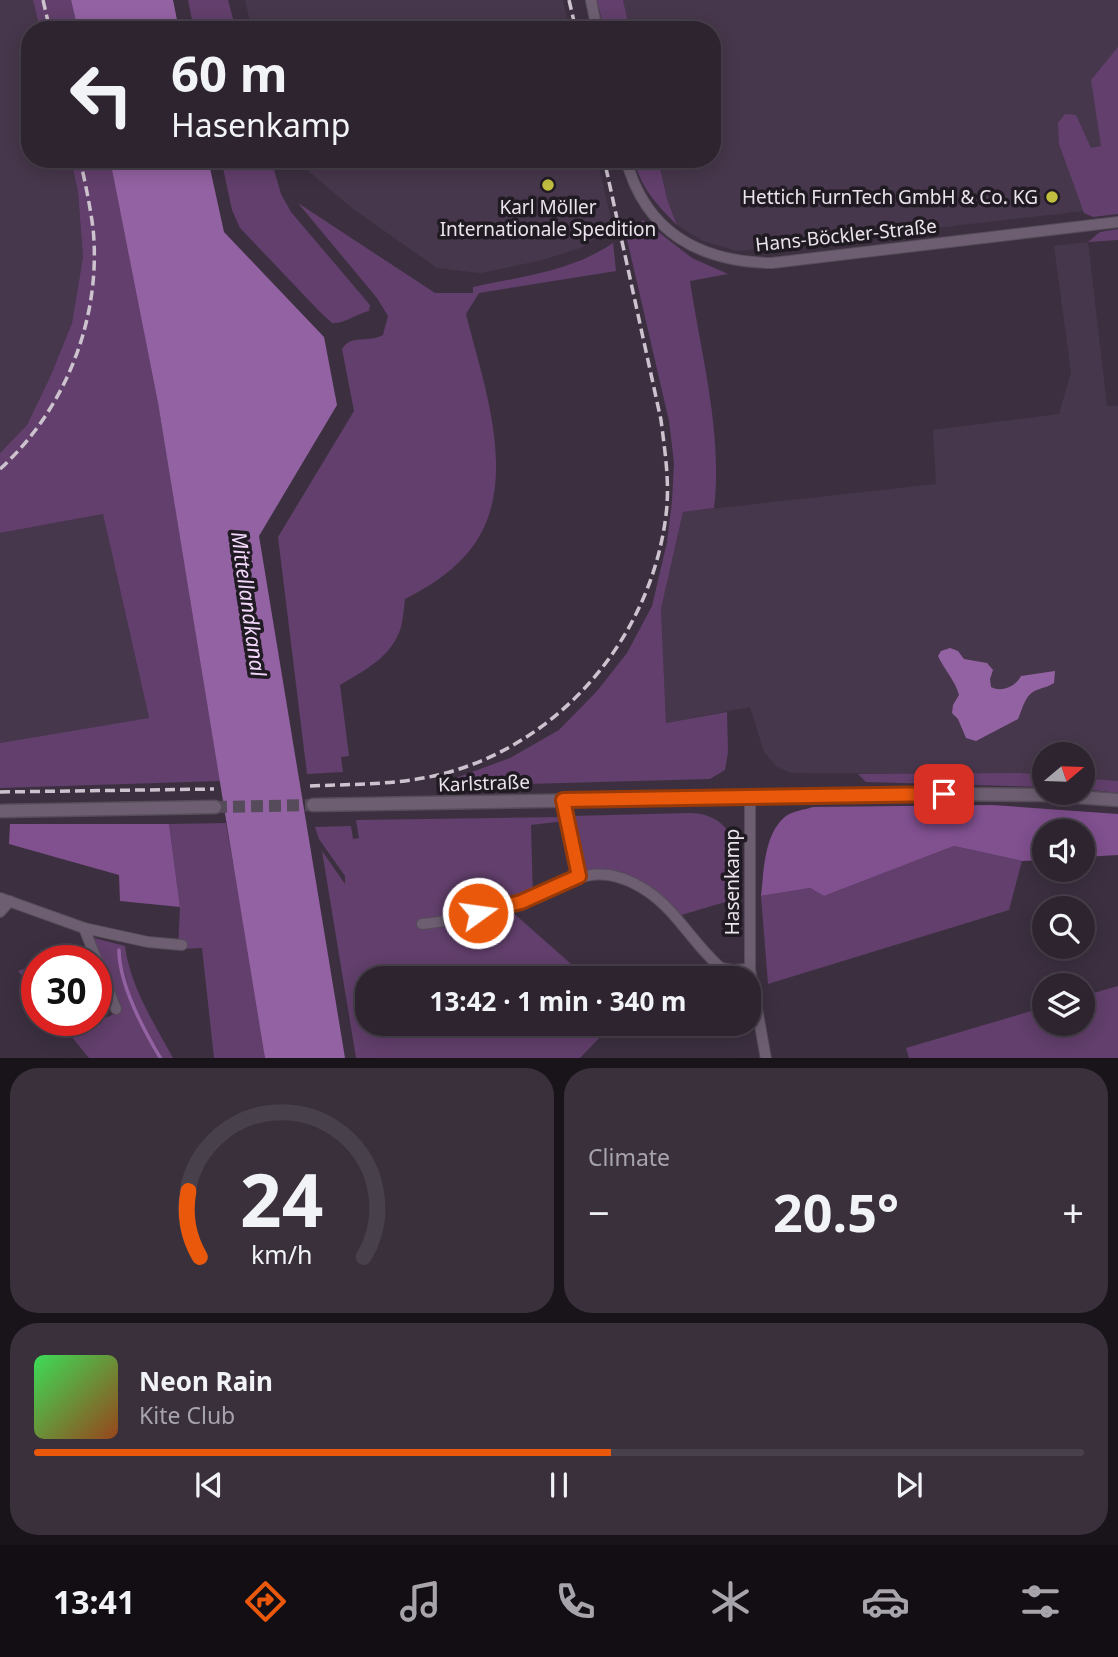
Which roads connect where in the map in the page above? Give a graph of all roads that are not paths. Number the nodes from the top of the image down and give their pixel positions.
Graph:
1 (591, 0) edge
2 (595, 21) edge
3 (630, 168) edge
4 (1118, 222) edge
5 (750, 796) junction
6 (563, 800) junction
7 (1118, 800) edge
8 (313, 805) tunnel mouth
9 (215, 807) tunnel mouth
10 (0, 811) edge
11 (579, 876) junction
12 (5, 899) edge
13 (0, 912) edge
14 (422, 924) dead end
15 (84, 928) junction
16 (182, 945) dead end
17 (719, 966) edge
18 (750, 966) edge
19 (116, 1009) dead end
20 (761, 1031) edge
21 (766, 1058) edge

1 - 2 street
3 - 4 street, Hans-Böckler-Straße
5 - 6 street, Karlstraße
5 - 7 street, Karlstraße
5 - 18 street, Hasenkamp
6 - 8 street, Karlstraße
6 - 11 street
9 - 10 street
11 - 14 street, Hasenkamp
11 - 17 street, Hasenkamp
12 - 13 street
12 - 15 street
15 - 16 street
15 - 19 street
20 - 21 street, Hasenkamp

